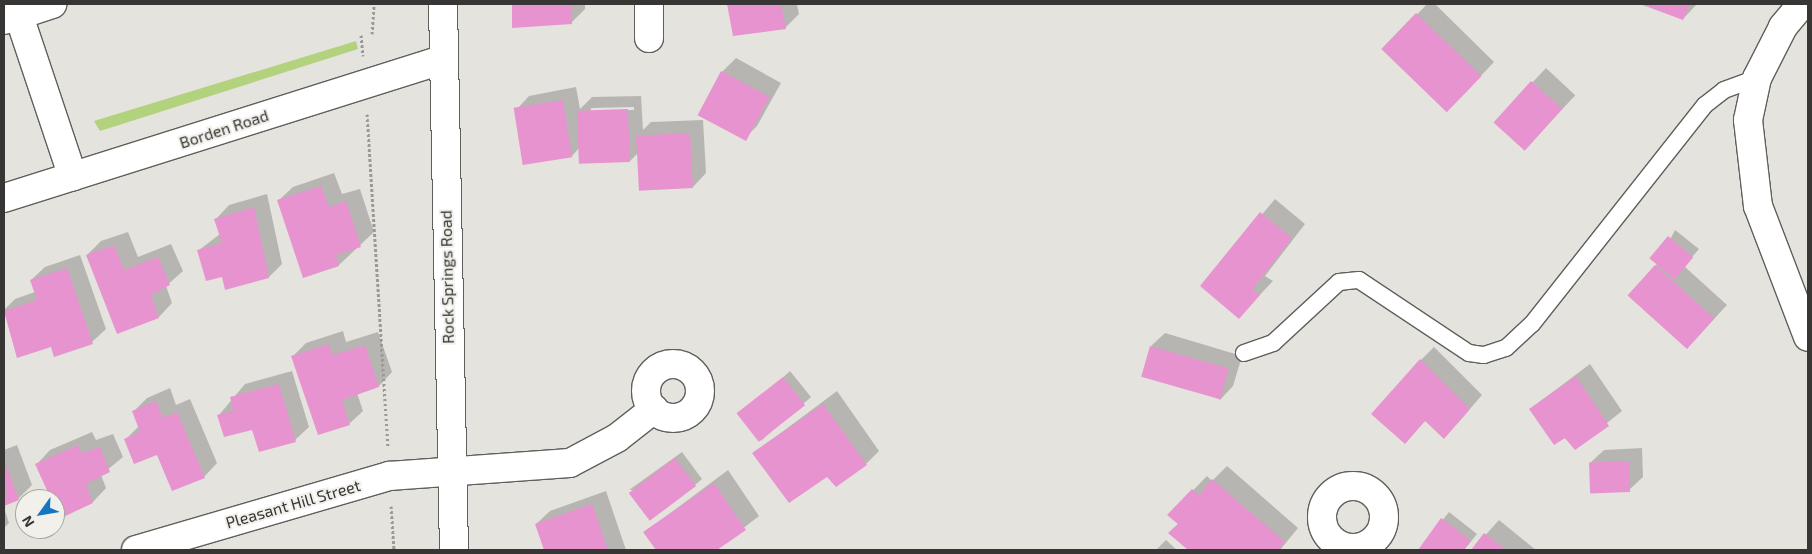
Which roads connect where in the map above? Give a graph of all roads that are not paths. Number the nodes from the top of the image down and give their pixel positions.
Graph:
1 (52, 4) edge
2 (443, 4) edge
3 (649, 4) edge
4 (1802, 4) edge
5 (12, 13) edge
6 (649, 38) dead end
7 (443, 60) junction
8 (1757, 78) junction
9 (72, 177) junction
10 (4, 198) edge
11 (1808, 337) edge
12 (1244, 353) dead end
13 (654, 409) dead end
14 (452, 474) junction
15 (190, 542) edge
16 (136, 550) edge
17 (454, 550) edge

1 - 5 street
2 - 7 street, Rock Springs Road
3 - 6 street
4 - 8 street
5 - 9 street
7 - 9 street, Borden Road
7 - 14 street, Rock Springs Road
8 - 11 street
8 - 12 lane
9 - 10 street, Borden Road
13 - 14 street, Pleasant Hill Street
14 - 15 street, Pleasant Hill Street
14 - 17 street, Rock Springs Road
15 - 16 street, Pleasant Hill Street

